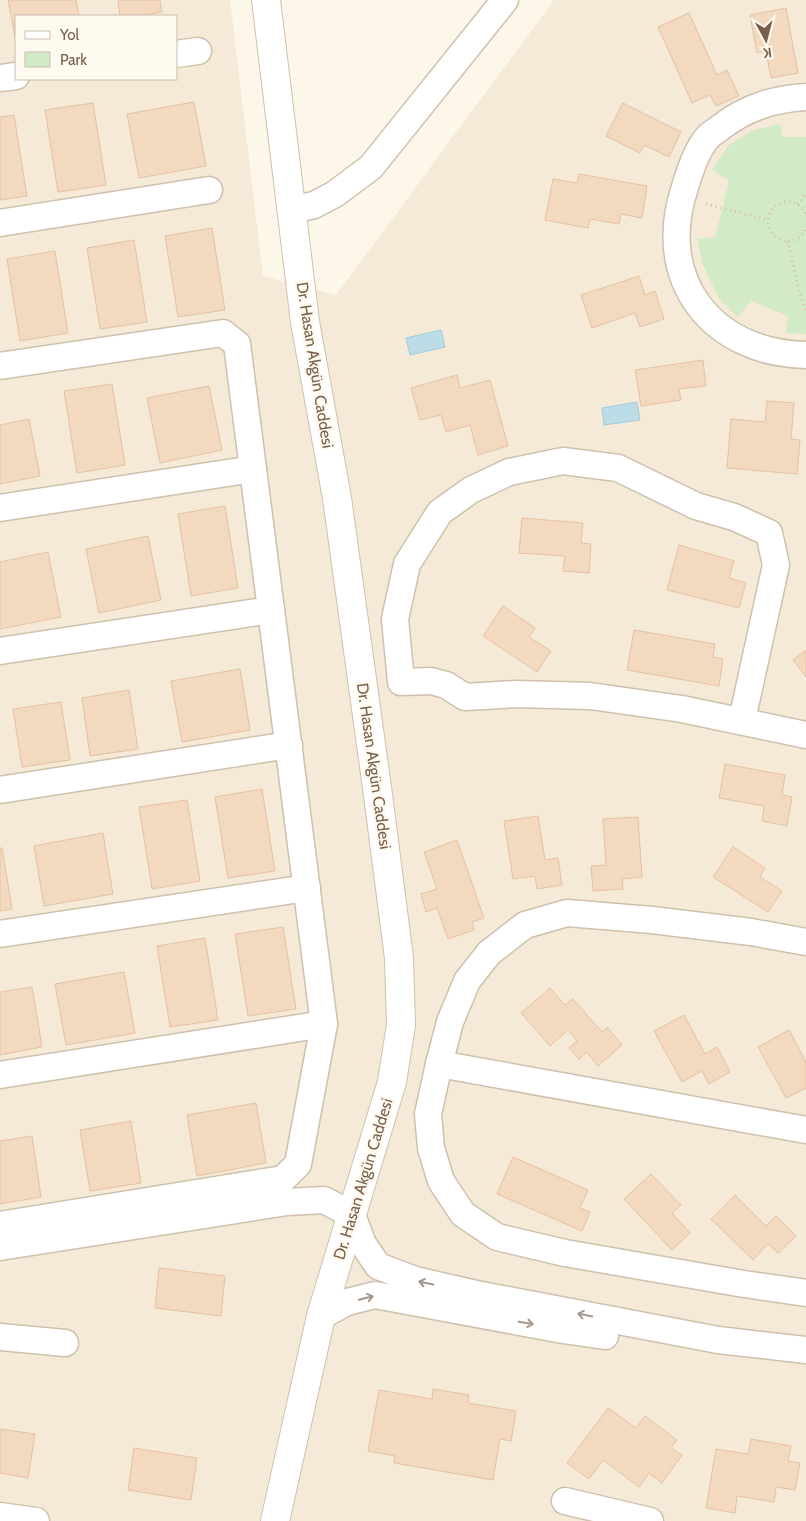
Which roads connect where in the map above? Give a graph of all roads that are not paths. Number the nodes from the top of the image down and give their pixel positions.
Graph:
1 (266, 0) edge
2 (505, 0) edge
3 (15, 76) edge
4 (0, 78) edge
5 (806, 97) edge
6 (209, 190) dead end
7 (292, 210) junction
8 (0, 223) edge
9 (806, 355) edge
10 (0, 366) edge
11 (253, 469) junction
12 (0, 508) edge
13 (271, 610) junction
14 (0, 651) edge
15 (742, 720) junction
16 (806, 735) edge
17 (289, 745) junction
18 (0, 790) edge
19 (307, 888) junction
20 (0, 934) edge
21 (806, 942) edge
22 (324, 1024) junction
23 (439, 1064) junction
24 (0, 1075) edge
25 (806, 1130) edge
26 (352, 1215) junction
27 (0, 1225) edge
28 (0, 1247) edge
29 (806, 1293) edge
30 (321, 1316) junction
31 (0, 1337) edge
32 (65, 1343) dead end
33 (806, 1350) edge
34 (806, 1364) edge
35 (565, 1501) dead end
36 (0, 1516) edge
37 (36, 1521) edge
38 (275, 1521) edge
39 (650, 1521) edge

1 - 7 street, Dr. Hasan Akgün Caddesi
2 - 7 street
3 - 4 street
5 - 9 street
6 - 8 street
7 - 26 street, Dr. Hasan Akgün Caddesi
10 - 11 street
11 - 12 street
11 - 13 street
13 - 14 street
13 - 17 street
15 - 15 street
15 - 16 street
17 - 18 street
17 - 19 street
19 - 20 street
19 - 22 street
21 - 23 street
22 - 24 street
22 - 27 street
23 - 25 street
23 - 29 street
26 - 28 street
26 - 30 street, Dr. Hasan Akgün Caddesi
33 -> 26 street
30 -> 34 street
30 - 38 street, Dr. Hasan Akgün Caddesi
31 - 32 street
35 - 39 street
36 - 37 street

